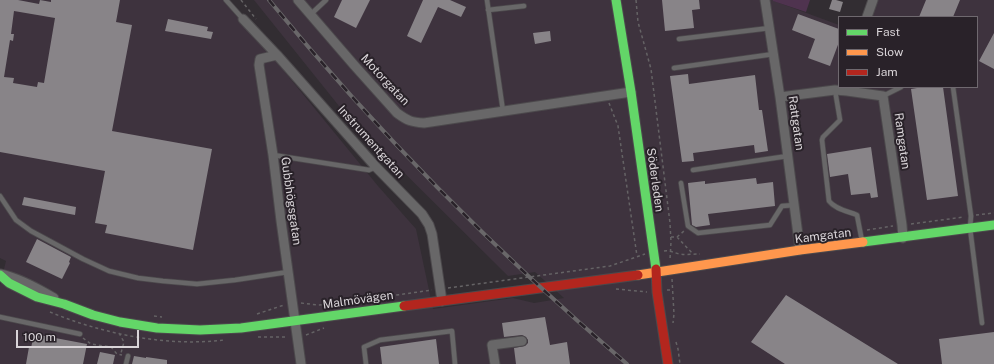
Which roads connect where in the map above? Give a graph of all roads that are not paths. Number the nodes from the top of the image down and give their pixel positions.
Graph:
1 (226, 0) edge
2 (298, 0) edge
3 (326, 0) edge
4 (487, 0) edge
5 (616, 0) edge
6 (765, 0) edge
7 (873, 0) edge
8 (524, 6) dead end
9 (488, 10) junction
10 (310, 14) junction
11 (867, 16) edge
12 (243, 18) joint
13 (770, 28) junction
14 (679, 39) dead end
15 (774, 54) junction
16 (277, 55) junction
17 (674, 68) dead end
18 (837, 87) edge
19 (839, 88) edge
20 (900, 88) edge
21 (954, 88) edge
22 (631, 92) junction
23 (883, 96) junction
24 (780, 97) junction
25 (503, 111) junction
26 (273, 155) junction
27 (788, 156) junction
28 (376, 167) junction
29 (693, 170) dead end
30 (681, 183) dead end
31 (0, 196) edge
32 (795, 205) junction
33 (994, 225) edge
34 (970, 228) junction
35 (903, 238) junction
36 (862, 243) junction
37 (800, 250) junction
38 (288, 272) junction
39 (656, 272) junction
40 (0, 274) edge
41 (442, 301) junction
42 (0, 317) edge
43 (295, 321) junction
44 (982, 323) dead end
45 (80, 334) road end
46 (522, 341) dead end
47 (128, 356) road end
48 (126, 364) edge
49 (301, 364) edge
50 (366, 364) edge
51 (456, 364) edge
52 (495, 364) edge
53 (668, 364) edge

1 - 12 lane
2 - 10 street, Motorgatan
3 - 10 lane
4 - 9 lane
5 - 22 street, Söderleden
6 - 13 street, Rattgatan
7 - 11 street
8 - 9 lane
9 - 25 lane
10 - 25 street, Motorgatan
12 - 16 street, Instrumentgatan
13 - 14 lane
13 - 15 street, Rattgatan
15 - 17 lane
15 - 24 street, Rattgatan
16 - 26 street, Gubbhögsgatan
16 - 28 street, Instrumentgatan
18 - 24 street
18 - 36 lane
19 - 23 street
20 - 23 lane
21 - 34 lane
22 - 25 street, Motorgatan
22 - 39 street, Söderleden
23 - 35 street, Ramgatan
24 - 27 street, Rattgatan
26 - 28 lane
26 - 38 street, Gubbhögsgatan
27 - 29 lane
27 - 32 street, Rattgatan
28 - 41 street, Instrumentgatan
30 - 32 lane
31 - 38 lane
32 - 37 street, Rattgatan
33 - 34 street, Kamgatan
34 - 35 street, Kamgatan
34 - 44 lane
35 - 36 street, Kamgatan
36 - 37 street, Kamgatan
37 - 39 street, Kamgatan
38 - 43 street, Gubbhögsgatan
39 - 41 street, Malmövägen
39 - 53 street, Söderleden
40 - 43 street, Malmövägen
41 - 43 street, Malmövägen
42 - 45 lane
43 - 49 street, Gubbhögsgatan
46 - 52 street
47 - 48 lane
50 - 51 lane

